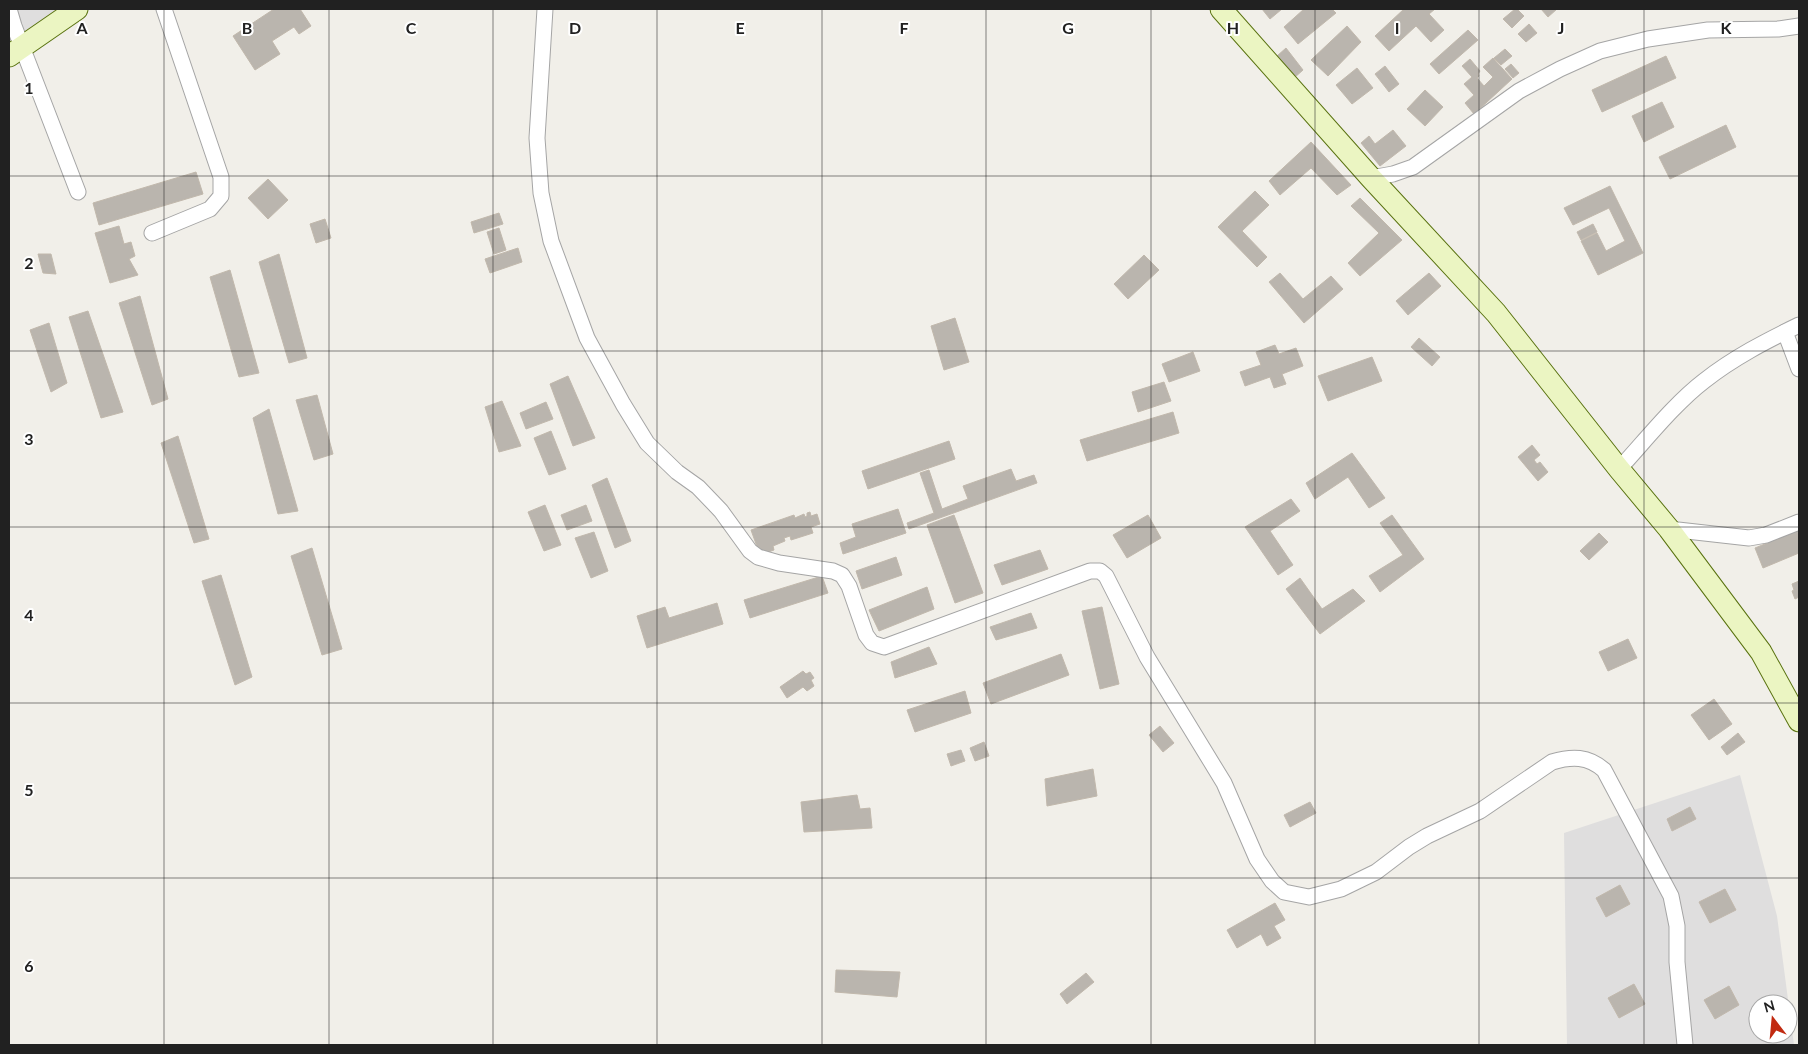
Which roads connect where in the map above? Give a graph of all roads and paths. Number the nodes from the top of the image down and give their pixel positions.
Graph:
1 (9, 9) edge
2 (77, 9) edge
3 (164, 9) edge
4 (545, 9) edge
5 (1221, 9) edge
6 (1799, 26) edge
7 (15, 52) edge
8 (1371, 178) junction
9 (78, 192) dead end
10 (152, 233) dead end
11 (1799, 325) edge
12 (1785, 332) junction
13 (1799, 369) edge
14 (1619, 468) junction
15 (1799, 522) edge
16 (1669, 529) junction
17 (1799, 721) edge
18 (1686, 1045) edge

1 - 7 street
2 - 7 street
3 - 10 street
4 - 18 street
5 - 8 street
6 - 8 street
7 - 9 street
8 - 14 street
11 - 12 street
12 - 13 street
12 - 14 street
14 - 16 street
15 - 16 street
16 - 17 street

